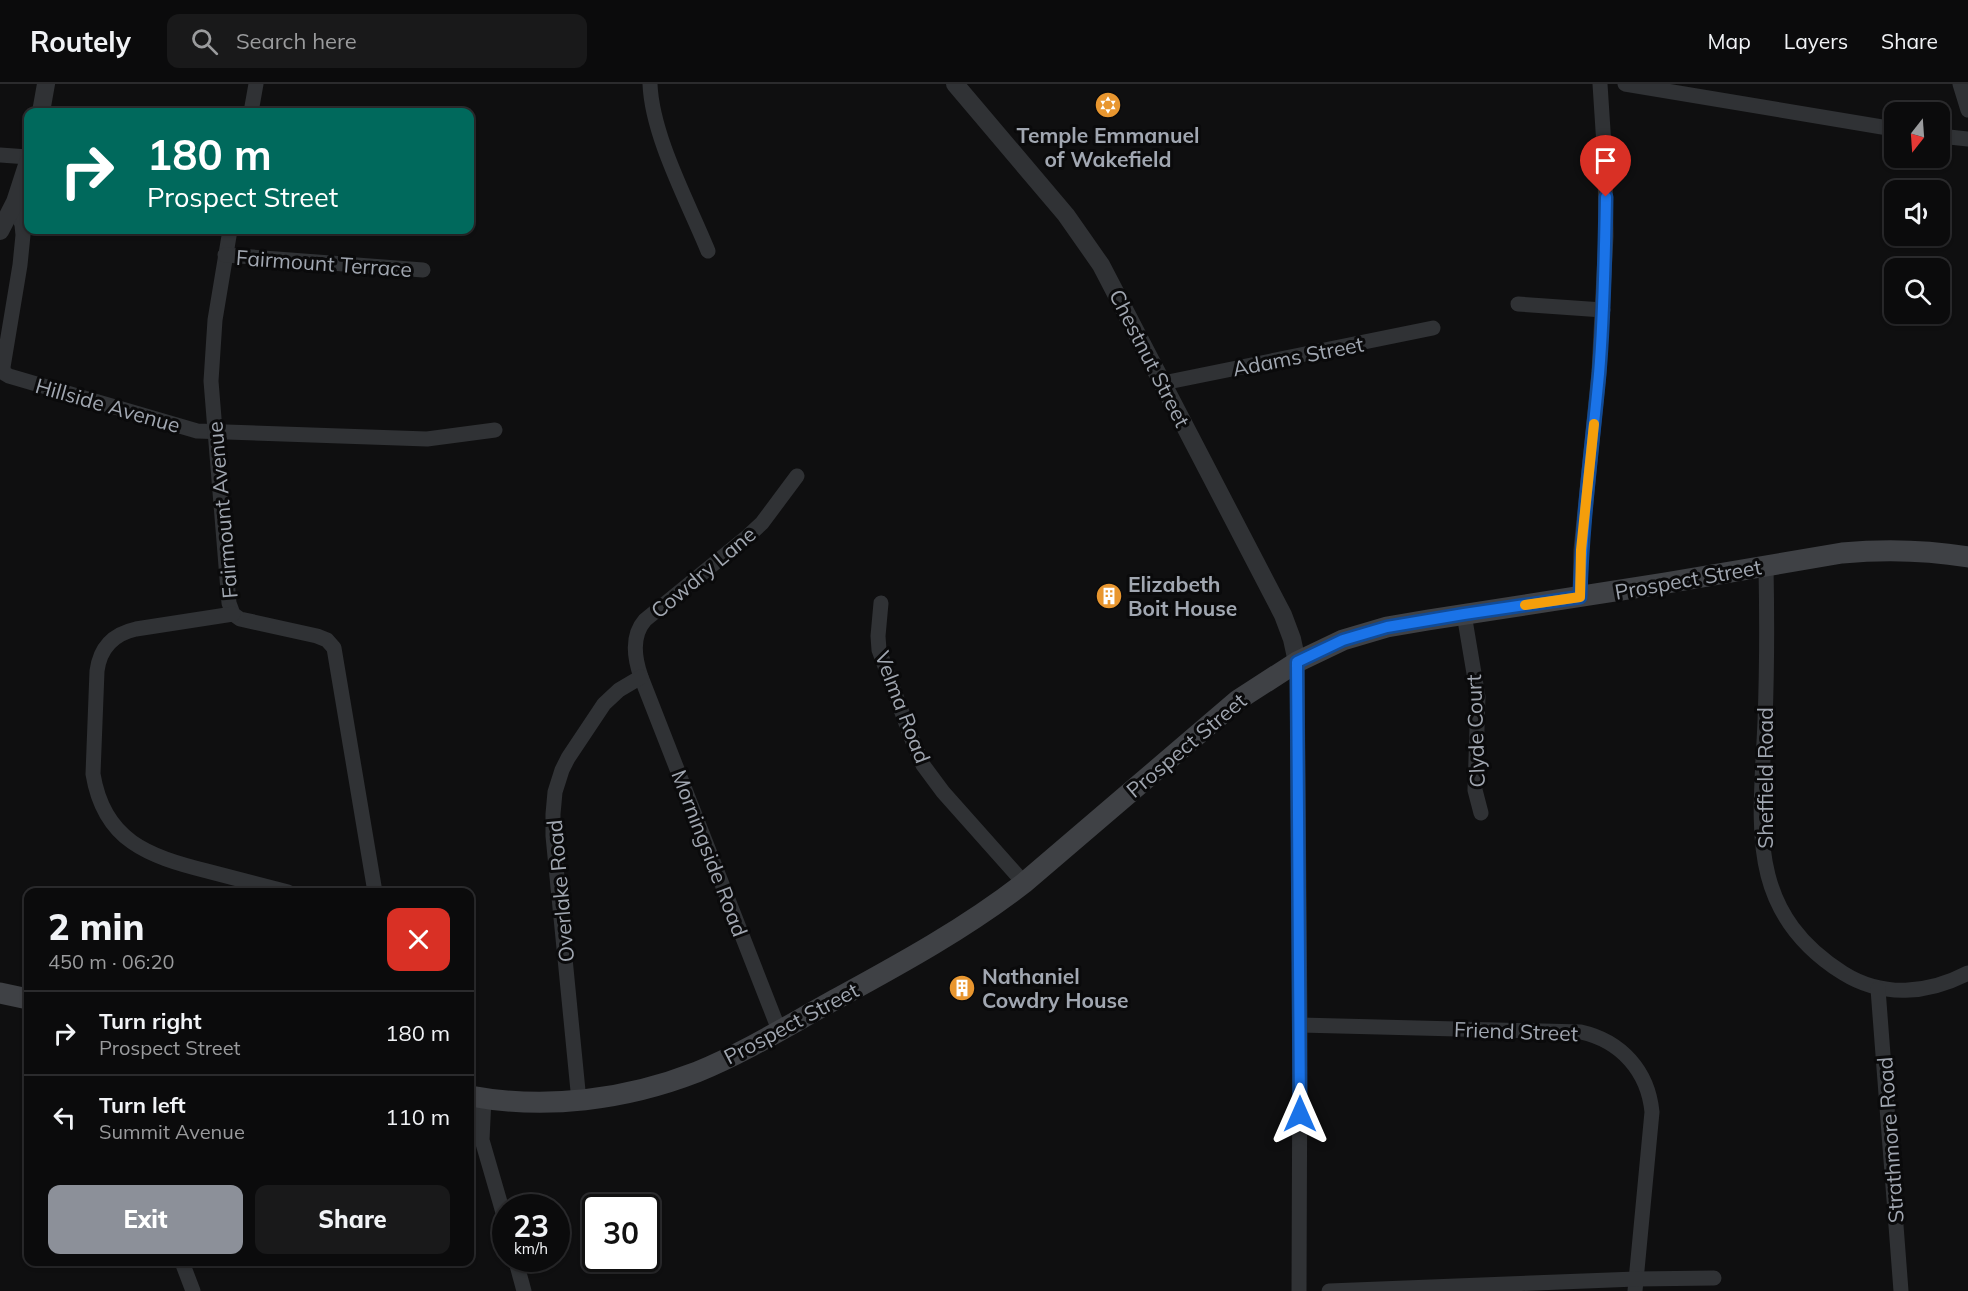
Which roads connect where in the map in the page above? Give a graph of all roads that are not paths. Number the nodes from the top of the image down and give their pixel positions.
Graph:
1 (46, 84) edge
2 (256, 84) edge
3 (650, 84) edge
4 (955, 84) edge
5 (1600, 84) edge
6 (1625, 84) edge
7 (1960, 84) edge
8 (42, 108) edge
9 (252, 108) edge
10 (1968, 110) edge
11 (1884, 127) edge
12 (1950, 137) edge
13 (1968, 139) edge
14 (0, 155) edge
15 (24, 159) edge
16 (24, 173) edge
17 (15, 202) junction
18 (0, 231) edge
19 (229, 234) edge
20 (708, 251) dead end
21 (225, 255) junction
22 (423, 270) dead end
23 (1518, 304) dead end
24 (1603, 310) junction
25 (1433, 328) dead end
26 (1163, 382) junction
27 (495, 430) dead end
28 (216, 431) junction
29 (797, 476) dead end
30 (1968, 557) edge
31 (1766, 566) junction
32 (1580, 597) junction
33 (881, 603) dead end
34 (233, 614) junction
35 (1464, 614) junction
36 (1297, 662) junction
37 (641, 677) junction
38 (1480, 813) dead end
39 (1024, 883) junction
40 (272, 888) edge
41 (374, 888) edge
42 (1968, 973) edge
43 (1878, 989) junction
44 (0, 993) edge
45 (24, 998) edge
46 (1300, 1025) junction
47 (779, 1030) junction
48 (477, 1097) edge
49 (579, 1101) junction
50 (498, 1194) edge
51 (184, 1266) edge
52 (519, 1272) edge
53 (1714, 1278) dead end
54 (1635, 1285) edge
55 (193, 1291) edge
56 (524, 1291) edge
57 (1299, 1291) edge
58 (1329, 1291) edge
59 (1900, 1291) edge

1 - 8 street
2 - 9 street
3 - 20 street
4 - 26 street, Chestnut Street
5 - 24 street
6 - 11 street
7 - 10 street
12 - 13 street
14 - 15 street
16 - 17 street
17 - 18 street
17 - 28 street, Hillside Avenue
19 - 21 street, Fairmount Avenue
21 - 22 street, Fairmount Terrace
21 - 28 street, Fairmount Avenue
23 - 24 street
24 - 32 street
25 - 26 street, Adams Street
26 - 36 street, Chestnut Street
27 - 28 street, Hillside Avenue
28 - 34 street, Fairmount Avenue
29 - 37 street, Cowdry Lane
30 - 31 main road, Prospect Street
31 - 32 main road, Prospect Street
31 - 43 street, Sheffield Road
32 - 35 main road, Prospect Street
33 - 39 street, Velma Road
34 - 40 street
34 - 41 street, Fairmount Avenue
35 - 36 main road, Prospect Street
35 - 38 street, Clyde Court
36 - 39 main road, Prospect Street
36 - 46 street
37 - 47 street, Morningside Road
37 - 49 street, Overlake Road
39 - 47 main road, Prospect Street
42 - 43 street, Sheffield Road
43 - 59 street, Strathmore Road
44 - 45 main road
46 - 54 street, Friend Street
46 - 57 street
47 - 49 main road, Prospect Street
48 - 49 main road, Prospect Street
48 - 50 street
51 - 55 street
52 - 56 street
53 - 54 street
54 - 58 street

